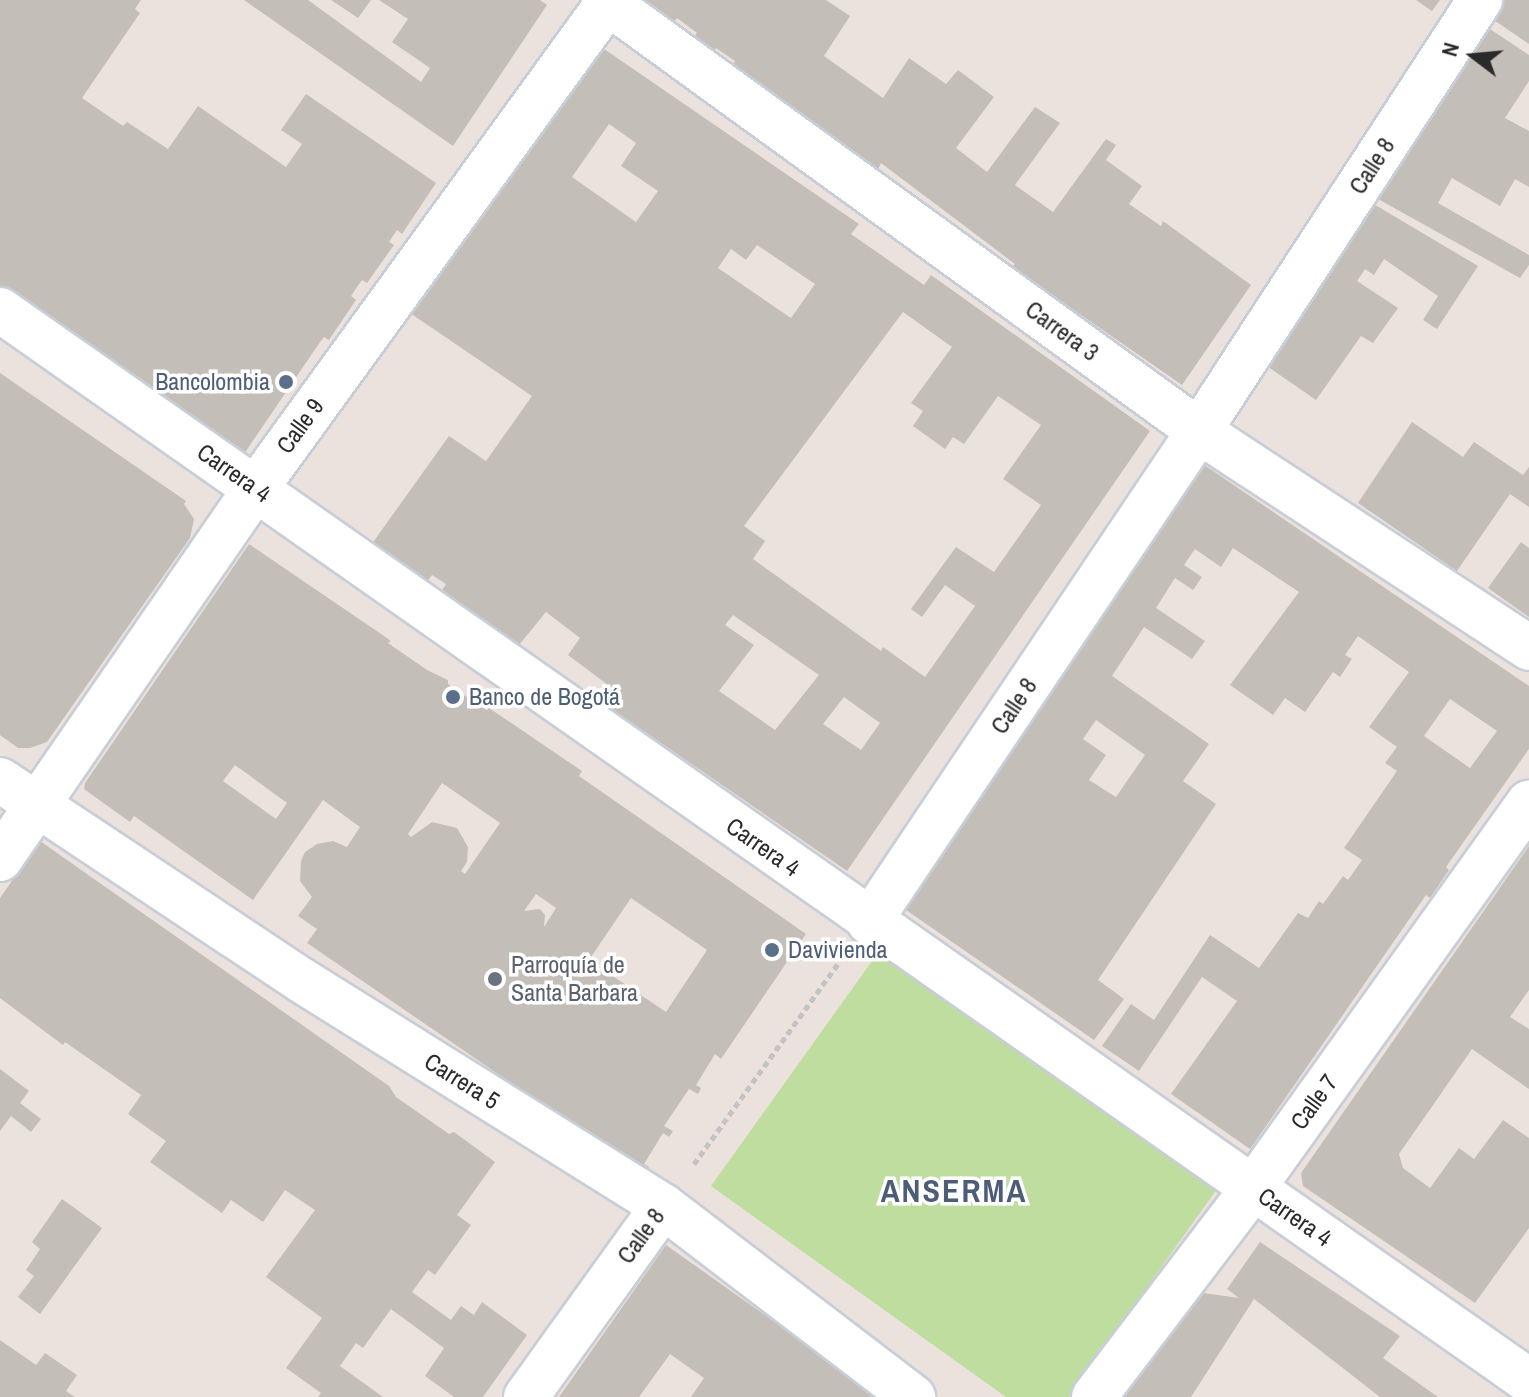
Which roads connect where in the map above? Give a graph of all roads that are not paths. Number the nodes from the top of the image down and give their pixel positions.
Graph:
1 (1480, 0) edge
2 (608, 1) edge
3 (0, 310) edge
4 (1199, 431) junction
5 (256, 488) junction
6 (1529, 648) edge
7 (0, 780) edge
8 (1529, 803) edge
9 (37, 805) junction
10 (0, 859) edge
11 (869, 922) junction
12 (1253, 1188) junction
13 (663, 1206) junction
14 (1529, 1381) edge
15 (526, 1397) edge
16 (913, 1397) edge
17 (1094, 1397) edge

1 - 4 street, Calle 8
2 - 4 street, Carrera 3
2 - 5 street, Calle 9
3 - 5 street, Carrera 4
4 - 6 street, Carrera 3
4 - 11 street, Calle 8
5 - 9 street, Calle 9
5 - 11 street, Carrera 4
7 - 9 street, Carrera 5
8 - 12 street, Calle 7
9 - 10 street, Calle 9
9 - 13 street, Carrera 5
11 - 12 street, Carrera 4
12 - 14 street, Carrera 4
12 - 17 street, Calle 7
13 - 15 street, Calle 8
13 - 16 street, Carrera 5

